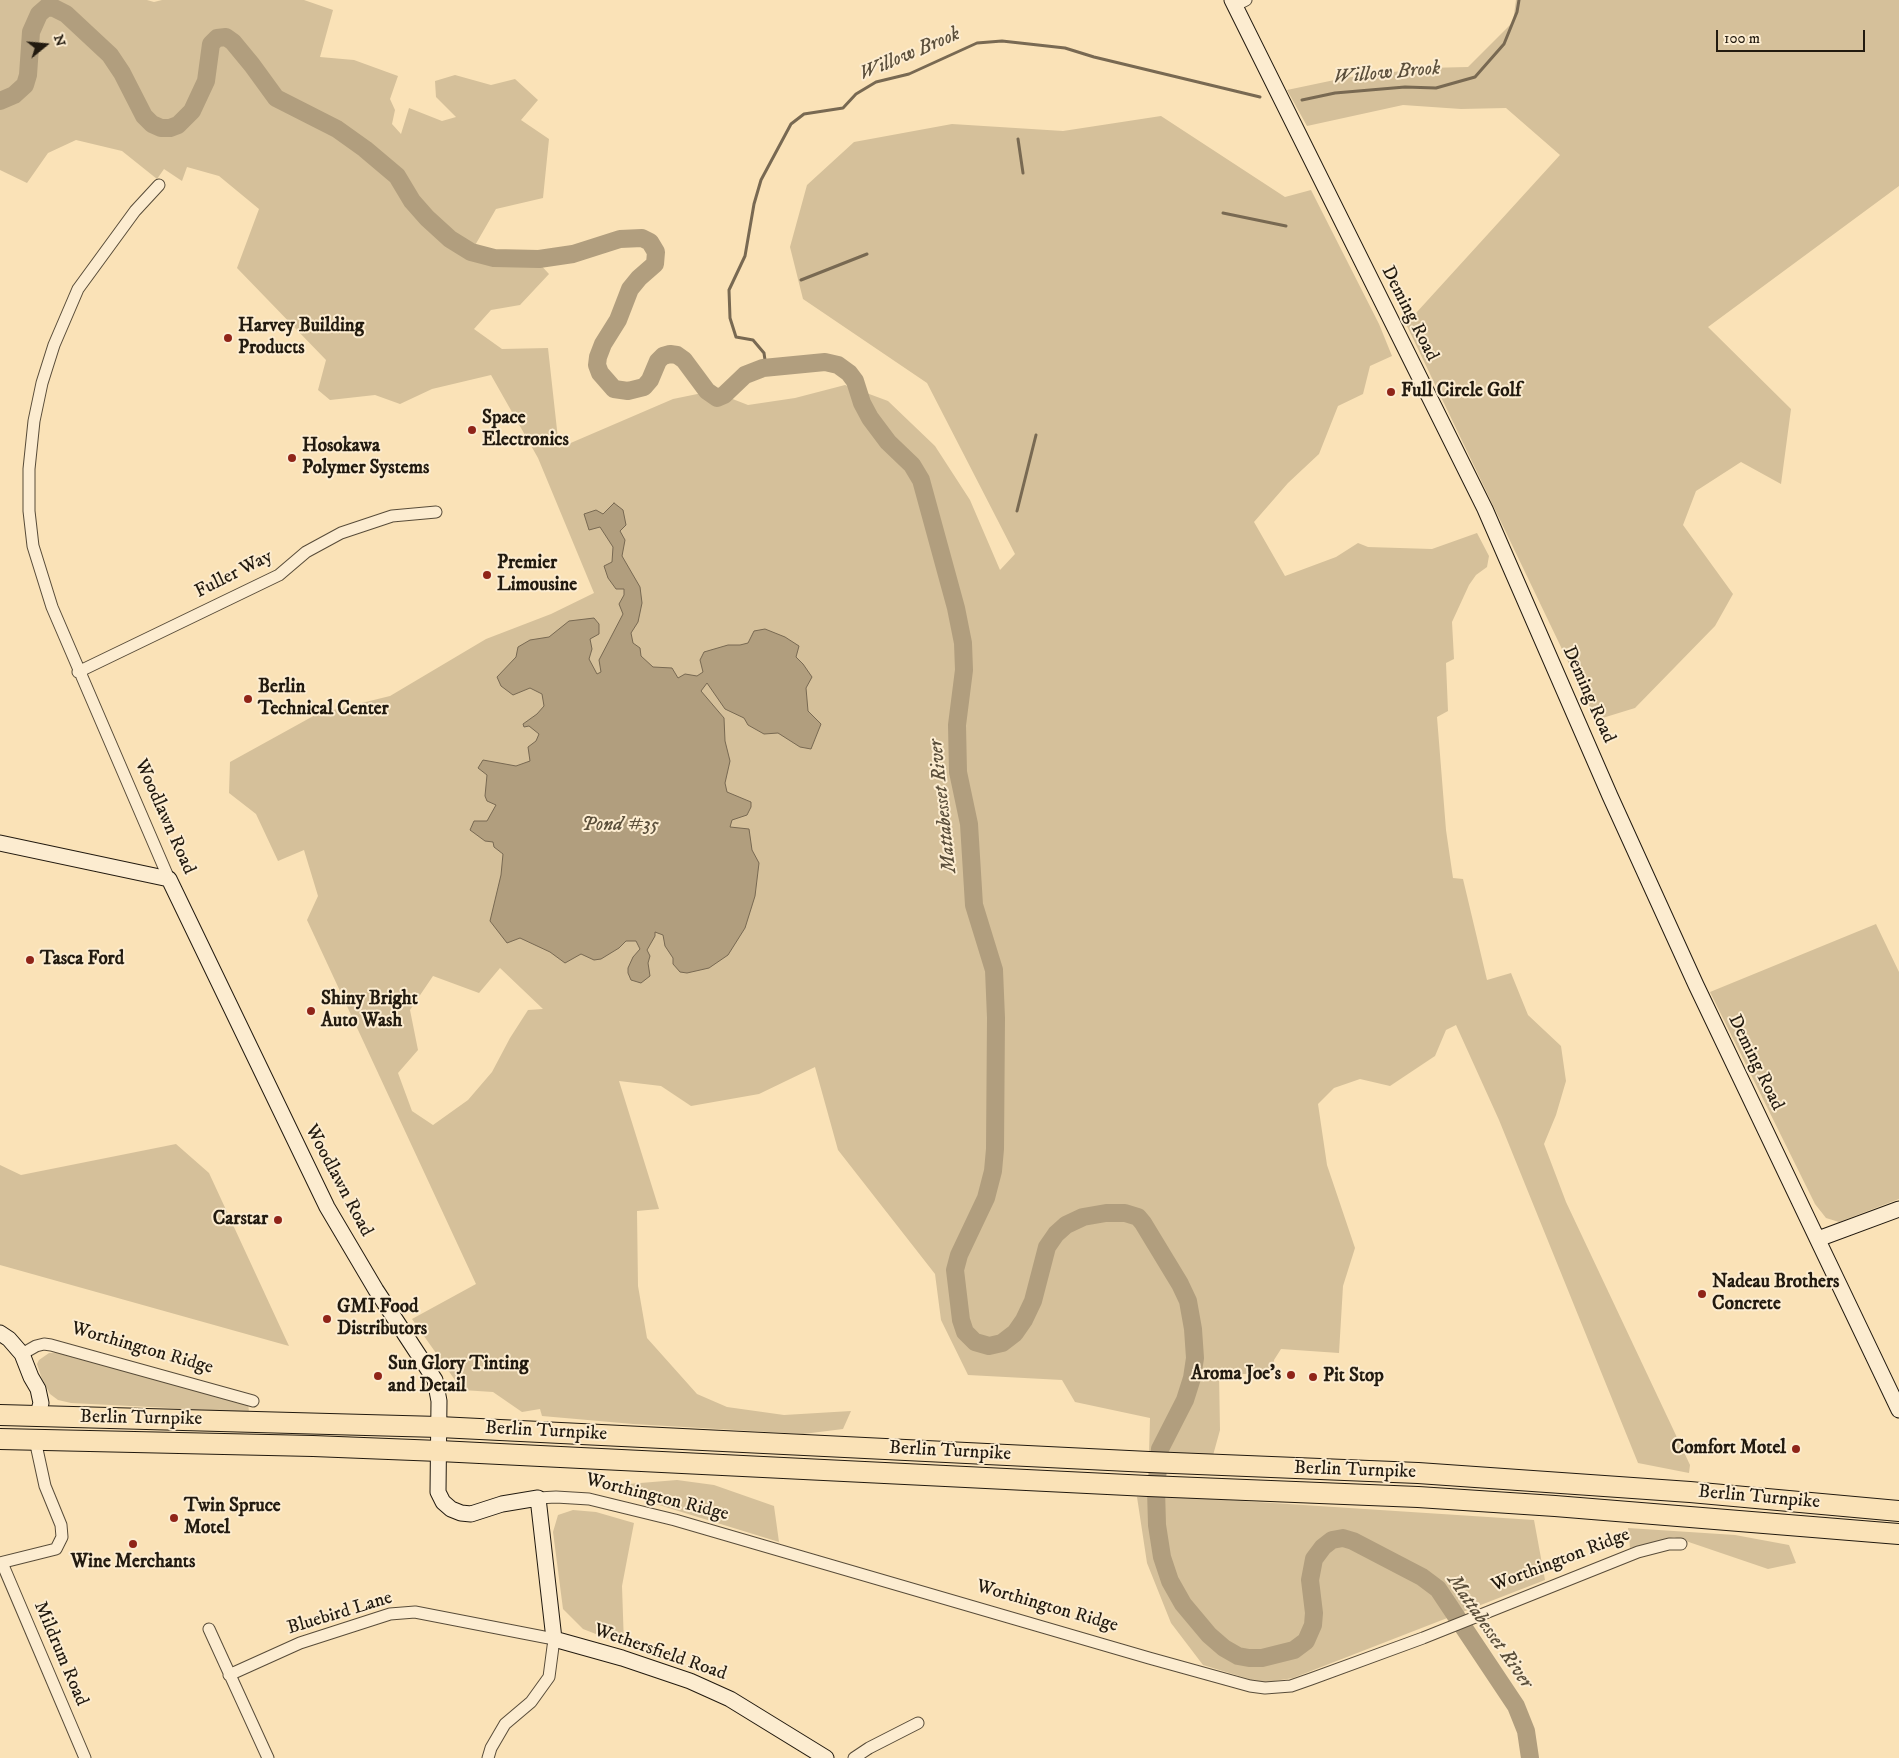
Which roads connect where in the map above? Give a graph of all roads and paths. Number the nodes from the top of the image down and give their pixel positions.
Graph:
1 (1238, 2) edge
2 (159, 185) dead end
3 (436, 512) dead end
4 (78, 672) junction
5 (0, 843) edge
6 (169, 879) junction
7 (1899, 1209) edge
8 (1818, 1239) junction
9 (0, 1333) edge
10 (22, 1354) junction
11 (253, 1401) dead end
12 (1899, 1410) edge
13 (0, 1415) edge
14 (35, 1416) junction
15 (439, 1427) junction
16 (0, 1439) edge
17 (36, 1440) junction
18 (439, 1451) junction
19 (538, 1498) junction
20 (1899, 1511) edge
21 (1899, 1534) edge
22 (1681, 1544) dead end
23 (1, 1563) edge
24 (208, 1629) dead end
25 (554, 1639) junction
26 (229, 1675) junction
27 (918, 1723) dead end
28 (85, 1758) edge
29 (268, 1758) edge
30 (488, 1758) edge
31 (826, 1758) edge
32 (854, 1758) edge

1 - 8 street, Deming Road
2 - 4 street, Woodlawn Road
3 - 4 street, Fuller Way
4 - 6 street, Woodlawn Road
5 - 6 street
6 - 15 street, Woodlawn Road
7 - 8 street
8 - 12 street, Deming Road
9 - 10 street
10 - 11 street, Worthington Ridge
10 - 14 street
13 - 14 highway, Berlin Turnpike
14 - 15 highway, Berlin Turnpike
14 - 17 street
15 - 18 street, Woodlawn Road
15 - 20 highway, Berlin Turnpike
16 - 17 highway, Berlin Turnpike
17 - 18 highway, Berlin Turnpike
17 - 23 street
18 - 19 street, Worthington Ridge
18 - 21 highway, Berlin Turnpike
19 - 22 street, Worthington Ridge
19 - 25 street
23 - 28 street, Mildrum Road
24 - 26 street
25 - 26 street, Bluebird Lane
25 - 30 street
25 - 31 street, Wethersfield Road
26 - 29 street
27 - 32 street

